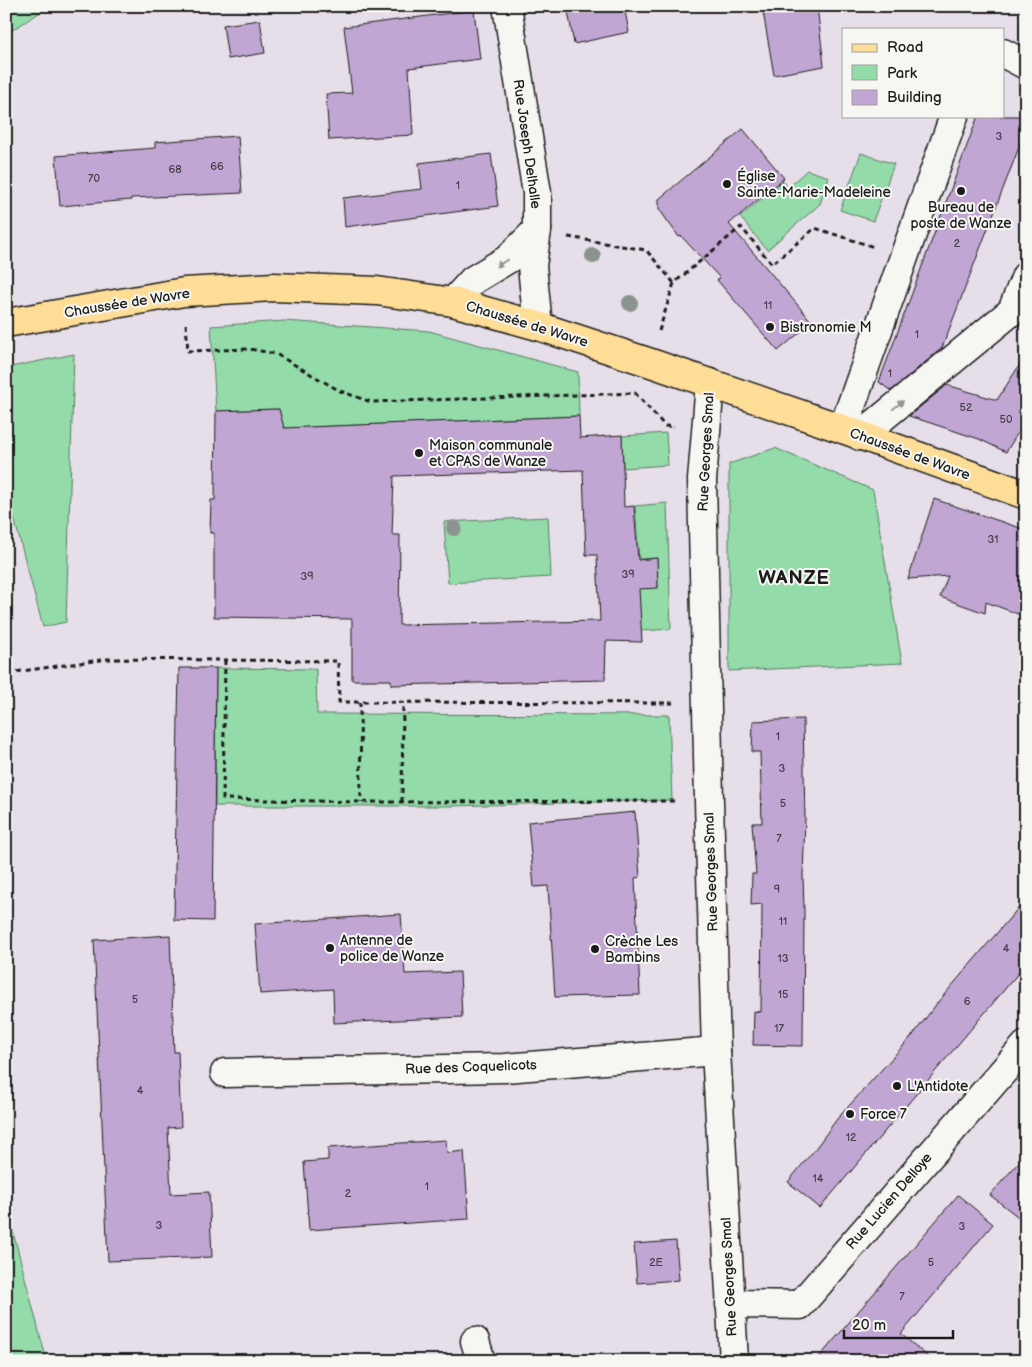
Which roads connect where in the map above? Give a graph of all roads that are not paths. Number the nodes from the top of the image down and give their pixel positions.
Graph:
1 (507, 6) edge
2 (1004, 54) edge
3 (1026, 65) edge
4 (953, 118) edge
5 (537, 230) junction
6 (1026, 276) edge
7 (453, 302) junction
8 (6, 323) edge
9 (538, 326) junction
10 (710, 383) junction
11 (852, 433) junction
12 (1026, 495) edge
13 (1026, 1045) edge
14 (716, 1051) junction
15 (225, 1073) dead end
16 (730, 1304) junction
17 (734, 1361) edge

1 - 5 street, Rue Joseph Delhalle
2 - 3 street
4 - 11 street
5 -> 7 street, Rue Joseph Delhalle
5 - 9 street
11 -> 6 street
7 - 8 main road, Chaussée de Wavre
7 - 9 main road, Chaussée de Wavre
9 - 10 main road, Chaussée de Wavre
10 - 11 main road, Chaussée de Wavre
10 - 14 street, Rue Georges Smal
11 - 12 main road, Chaussée de Wavre
13 - 16 street, Rue Lucien Delloye
14 - 15 street, Rue des Coquelicots
14 - 16 street, Rue Georges Smal
16 - 17 street, Rue Georges Smal

